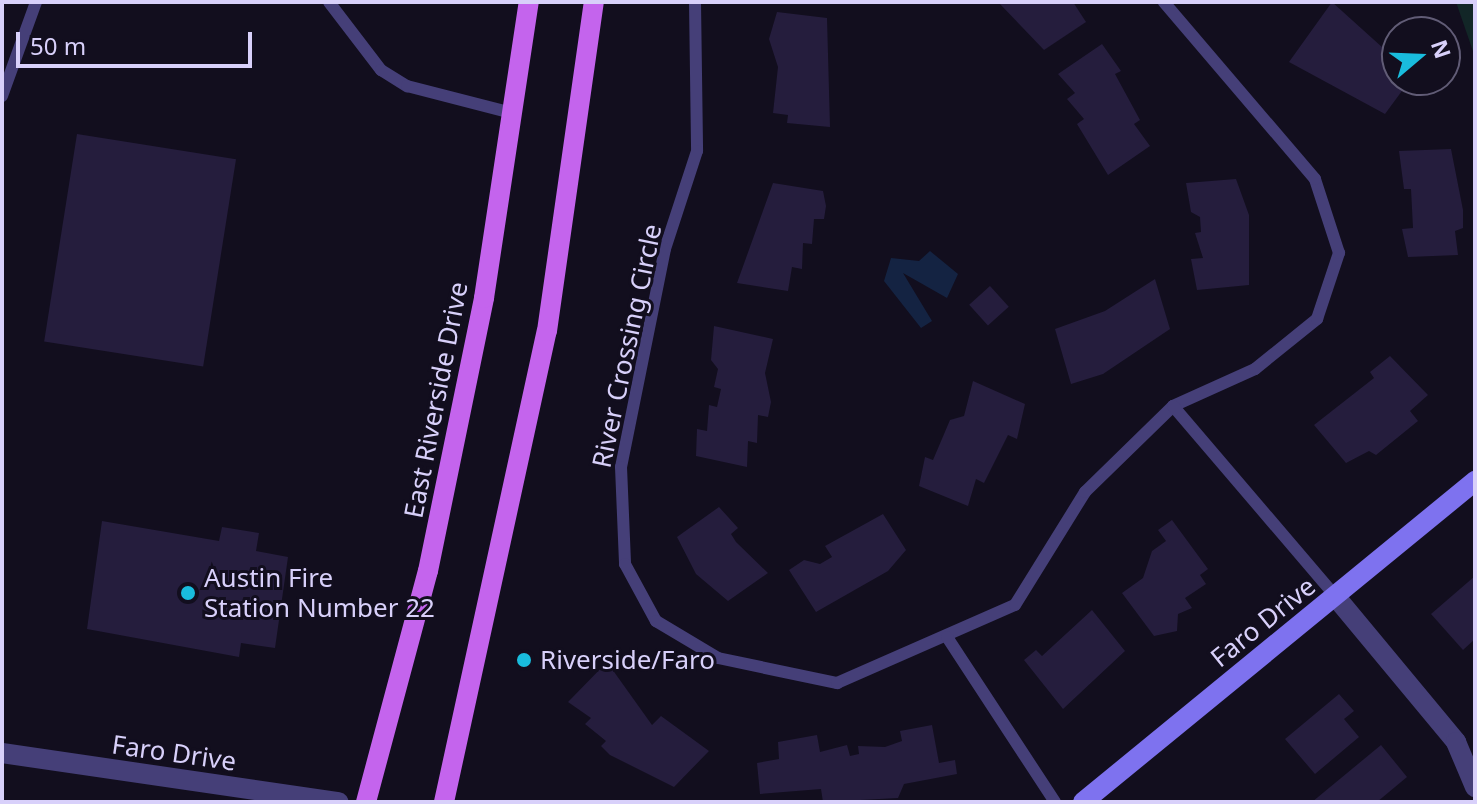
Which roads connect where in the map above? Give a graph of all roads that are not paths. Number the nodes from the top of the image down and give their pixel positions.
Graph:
1 (36, 2) edge
2 (329, 2) edge
3 (529, 2) edge
4 (594, 2) edge
5 (695, 2) edge
6 (1164, 2) edge
7 (2, 96) edge
8 (512, 113) junction
9 (1173, 406) junction
10 (1475, 481) edge
11 (1335, 596) junction
12 (947, 637) junction
13 (2, 753) edge
14 (1475, 787) edge
15 (338, 802) edge
16 (366, 802) edge
17 (444, 802) edge
18 (1055, 802) edge
19 (1083, 802) edge

1 - 7 lane
2 - 8 lane
3 - 8 main road, East Riverside Drive
4 - 17 main road
5 - 12 lane, River Crossing Circle
6 - 9 lane, River Crossing Circle
8 - 16 main road, East Riverside Drive
9 - 11 lane
9 - 12 lane, River Crossing Circle
10 - 11 street, Faro Drive
11 - 14 street
11 - 19 street, Faro Drive
12 - 18 lane
13 - 15 street, Faro Drive

